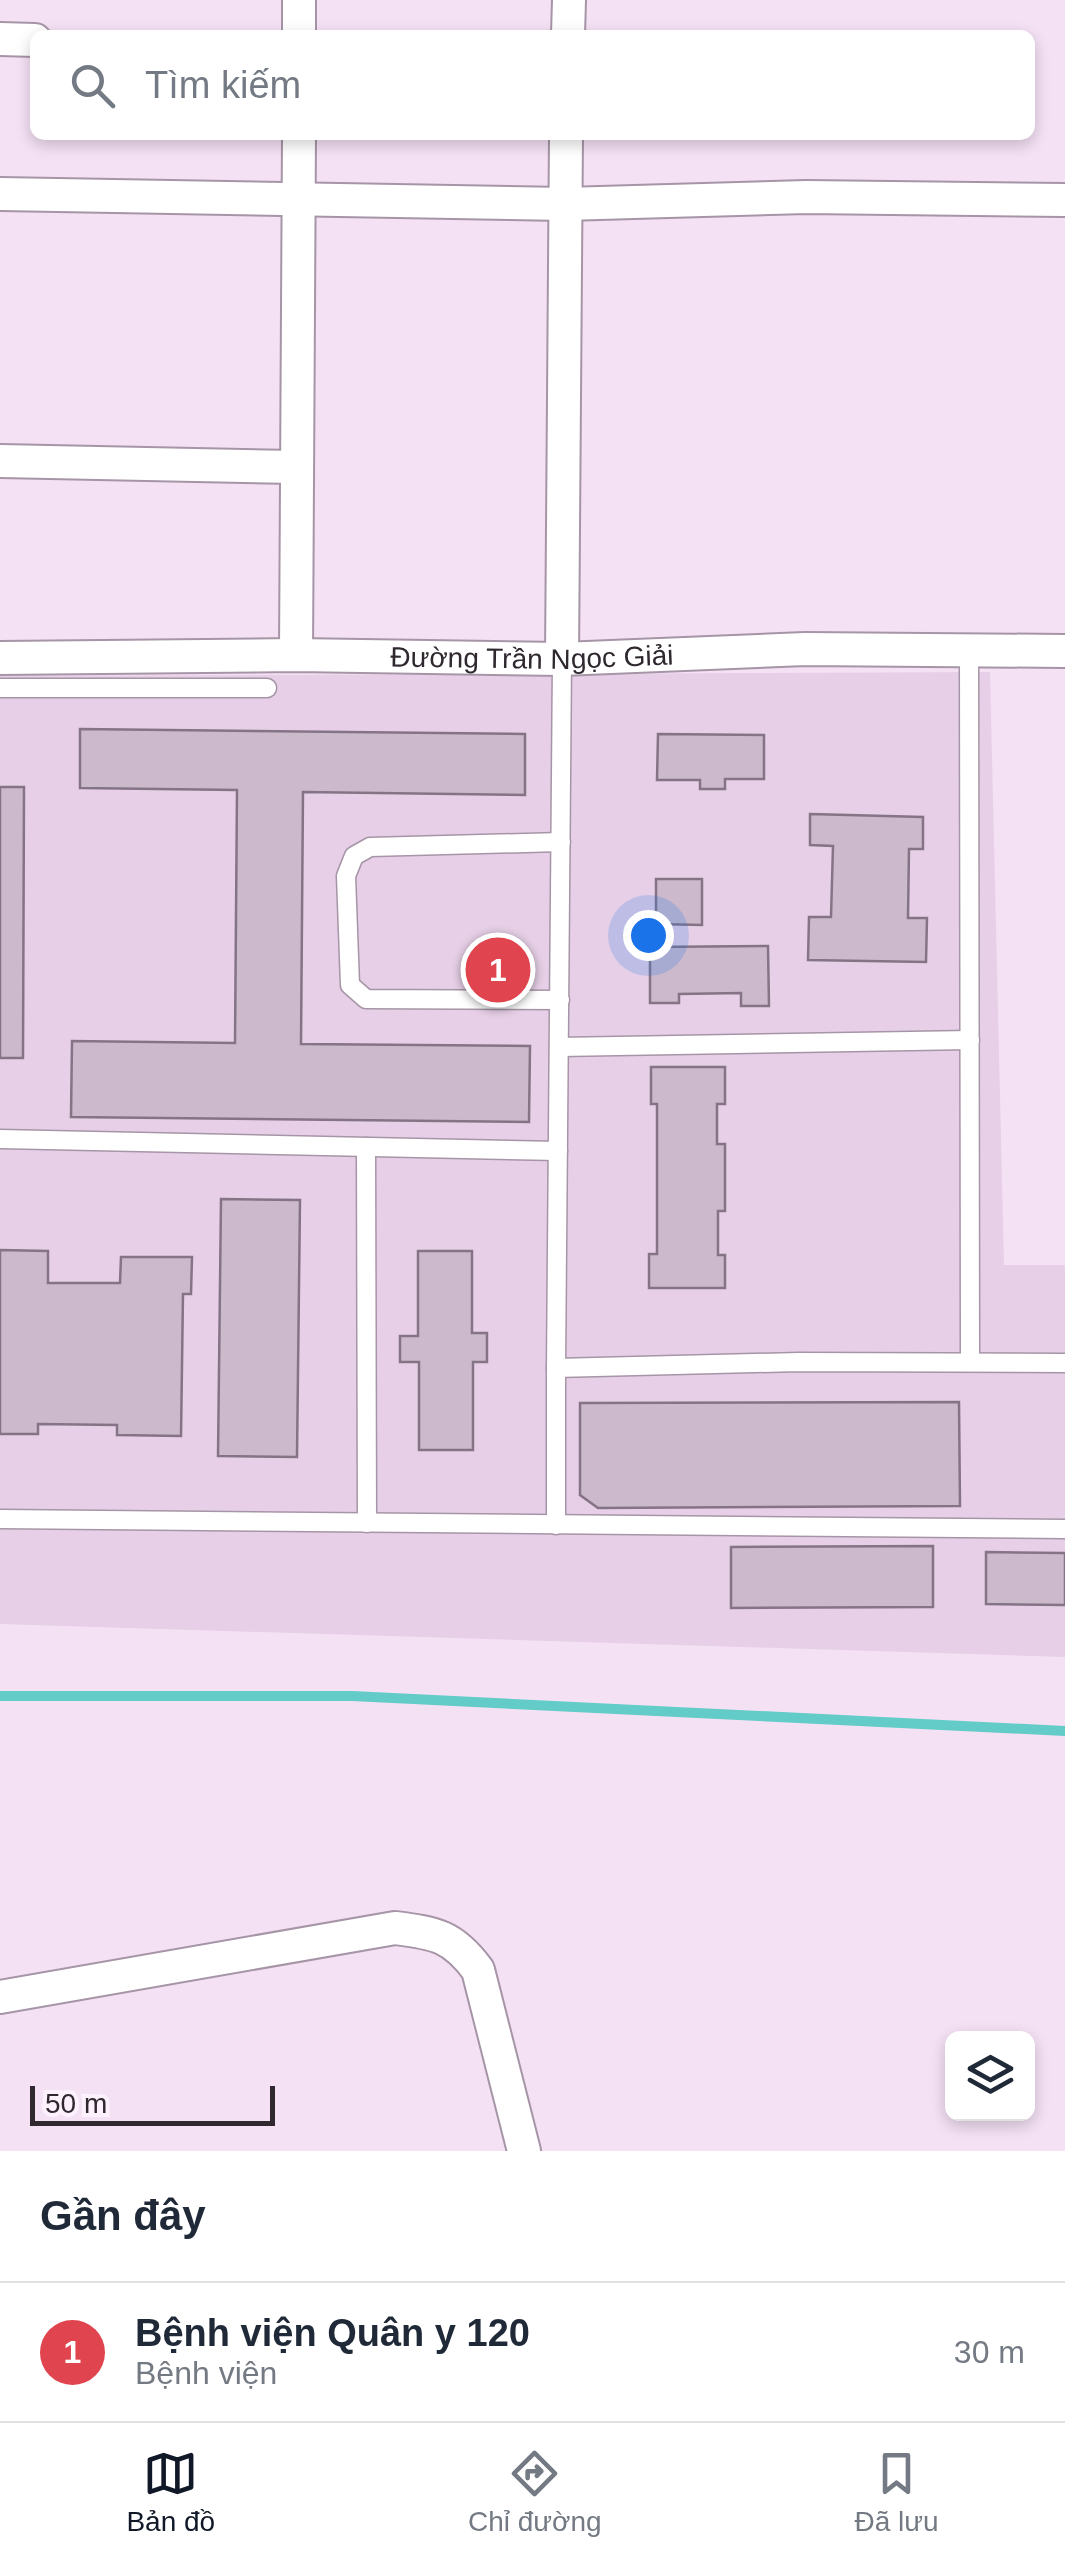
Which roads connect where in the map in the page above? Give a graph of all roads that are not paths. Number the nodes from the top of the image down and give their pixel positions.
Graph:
1 (299, 0) edge
2 (569, 0) edge
3 (299, 30) edge
4 (568, 30) edge
5 (0, 39) edge
6 (30, 40) edge
7 (299, 140) edge
8 (566, 140) edge
9 (0, 194) edge
10 (299, 198) junction
11 (1065, 200) edge
12 (565, 204) junction
13 (0, 460) edge
14 (295, 466) junction
15 (969, 649) junction
16 (1065, 651) edge
17 (296, 655) junction
18 (0, 658) edge
19 (562, 659) junction
20 (0, 688) edge
21 (267, 688) dead end
22 (561, 842) junction
23 (560, 1000) junction
24 (970, 1040) junction
25 (559, 1047) junction
26 (0, 1139) edge
27 (366, 1146) junction
28 (558, 1151) junction
29 (970, 1360) junction
30 (1065, 1363) edge
31 (556, 1368) junction
32 (0, 1520) edge
33 (366, 1523) junction
34 (556, 1525) junction
35 (1065, 1529) edge
36 (0, 1997) edge
37 (524, 2151) edge

1 - 3 street
2 - 4 street
5 - 6 street
7 - 10 street
8 - 12 street
9 - 10 street
10 - 12 street
10 - 14 street
11 - 12 street
12 - 19 street
13 - 14 street
14 - 17 street
15 - 16 street, Đường Trần Ngọc Giải
15 - 19 street, Đường Trần Ngọc Giải
15 - 24 lane
17 - 18 street, Đường Trần Ngọc Giải
17 - 19 street, Đường Trần Ngọc Giải
19 - 22 lane
20 - 21 lane
22 - 23 lane
22 - 23 lane
23 - 25 lane
24 - 25 lane
24 - 29 lane
25 - 28 lane
26 - 27 lane
27 - 28 lane
27 - 33 lane
28 - 31 lane
29 - 30 lane
29 - 31 lane
31 - 34 lane
32 - 33 lane
33 - 34 lane
34 - 35 lane
36 - 37 street

